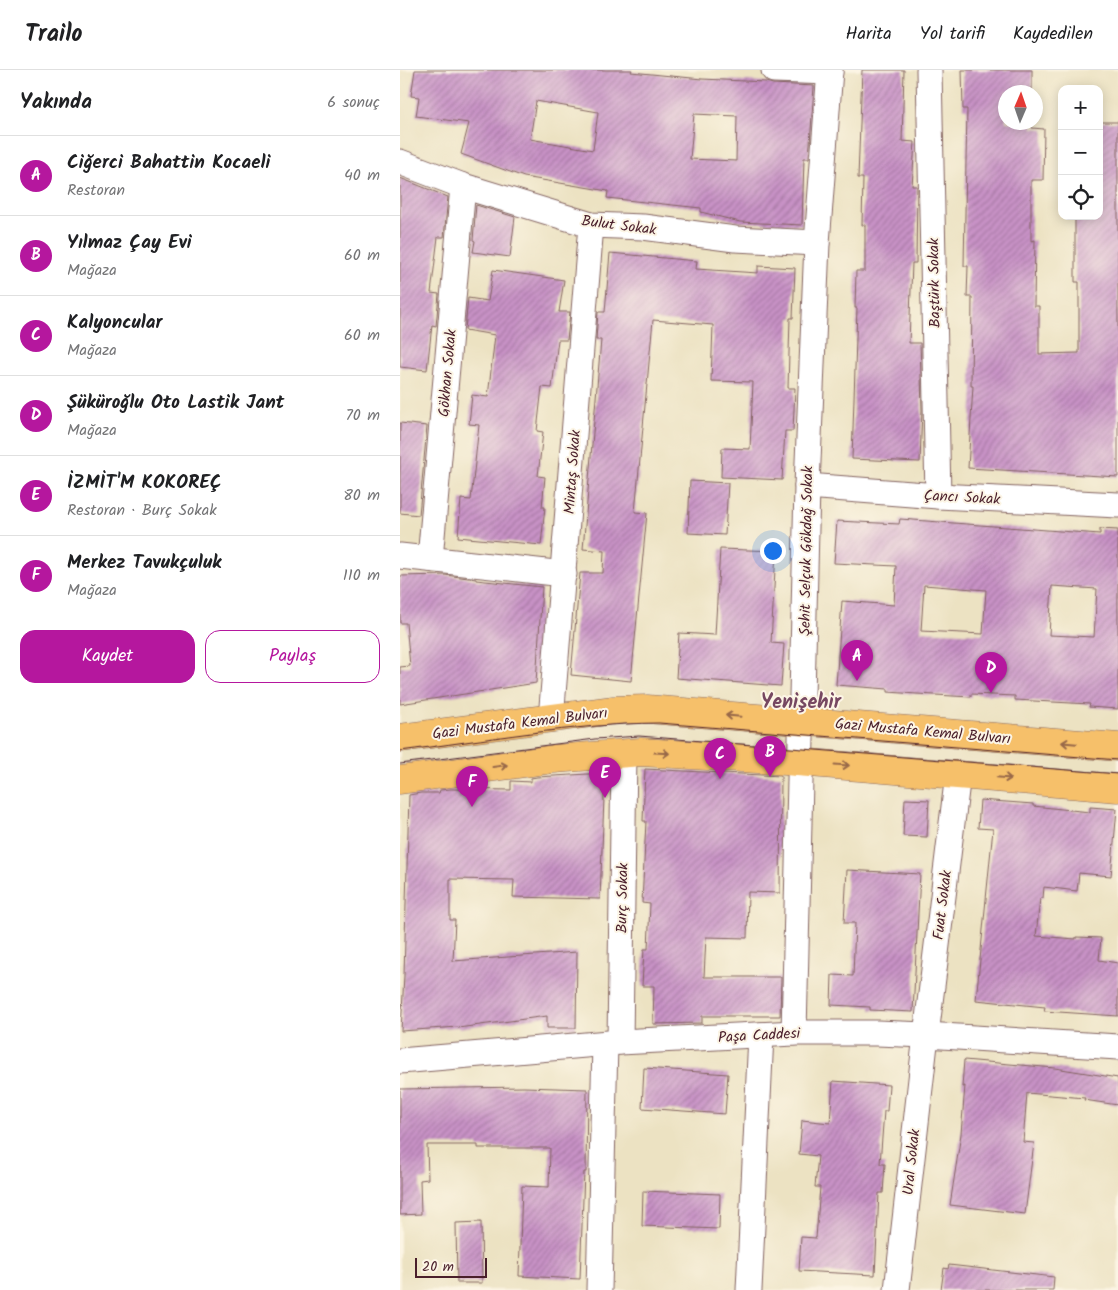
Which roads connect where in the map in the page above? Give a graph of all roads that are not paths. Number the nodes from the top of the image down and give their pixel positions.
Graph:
1 (774, 70) edge
2 (929, 70) edge
3 (830, 71) edge
4 (400, 162) edge
5 (463, 186) junction
6 (591, 224) junction
7 (817, 243) junction
8 (807, 486) junction
9 (938, 496) junction
10 (1118, 505) edge
11 (400, 556) edge
12 (430, 560) junction
13 (564, 574) junction
14 (551, 719) junction
15 (802, 722) junction
16 (400, 738) edge
17 (1118, 747) edge
18 (624, 753) junction
19 (800, 762) junction
20 (958, 774) junction
21 (400, 780) edge
22 (1118, 788) edge
23 (794, 1033) junction
24 (761, 1035) junction
25 (926, 1035) junction
26 (613, 1043) junction
27 (1118, 1047) edge
28 (400, 1061) edge
29 (598, 1290) edge
30 (602, 1290) edge
31 (749, 1290) edge
32 (897, 1290) edge

1 - 3 street
2 - 9 street, Baştürk Sokak
3 - 7 street, Şehit Selçuk Gökdağ Sokak
4 - 5 street, Bulut Sokak
5 - 6 street, Bulut Sokak
5 - 12 street, Gökhan Sokak
6 - 7 street, Bulut Sokak
6 - 13 street, Mintaş Sokak
7 - 8 street, Şehit Selçuk Gökdağ Sokak
8 - 9 street, Çancı Sokak
8 - 15 street, Şehit Selçuk Gökdağ Sokak
9 - 10 street, Çancı Sokak
11 - 12 street
12 - 13 street
13 - 14 street, Mintaş Sokak
15 -> 14 main road, Gazi Mustafa Kemal Bulvarı
14 - 16 main road, Gazi Mustafa Kemal Bulvarı
17 -> 15 main road, Gazi Mustafa Kemal Bulvarı
15 - 19 street, Şehit Selçuk Gökdağ Sokak
18 -> 19 main road
21 -> 18 main road
18 - 26 street, Burç Sokak
19 -> 20 main road
19 - 23 street, Şehit Selçuk Gökdağ Sokak
20 -> 22 main road
20 - 25 street, Fuat Sokak
23 - 24 street, Paşa Caddesi
23 - 25 street, Paşa Caddesi
24 - 26 street, Paşa Caddesi
24 - 31 street
25 - 27 street, Paşa Caddesi
25 - 32 street, Ural Sokak
26 - 28 street, Paşa Caddesi
26 - 29 street, Burç Sokak
29 - 30 street

